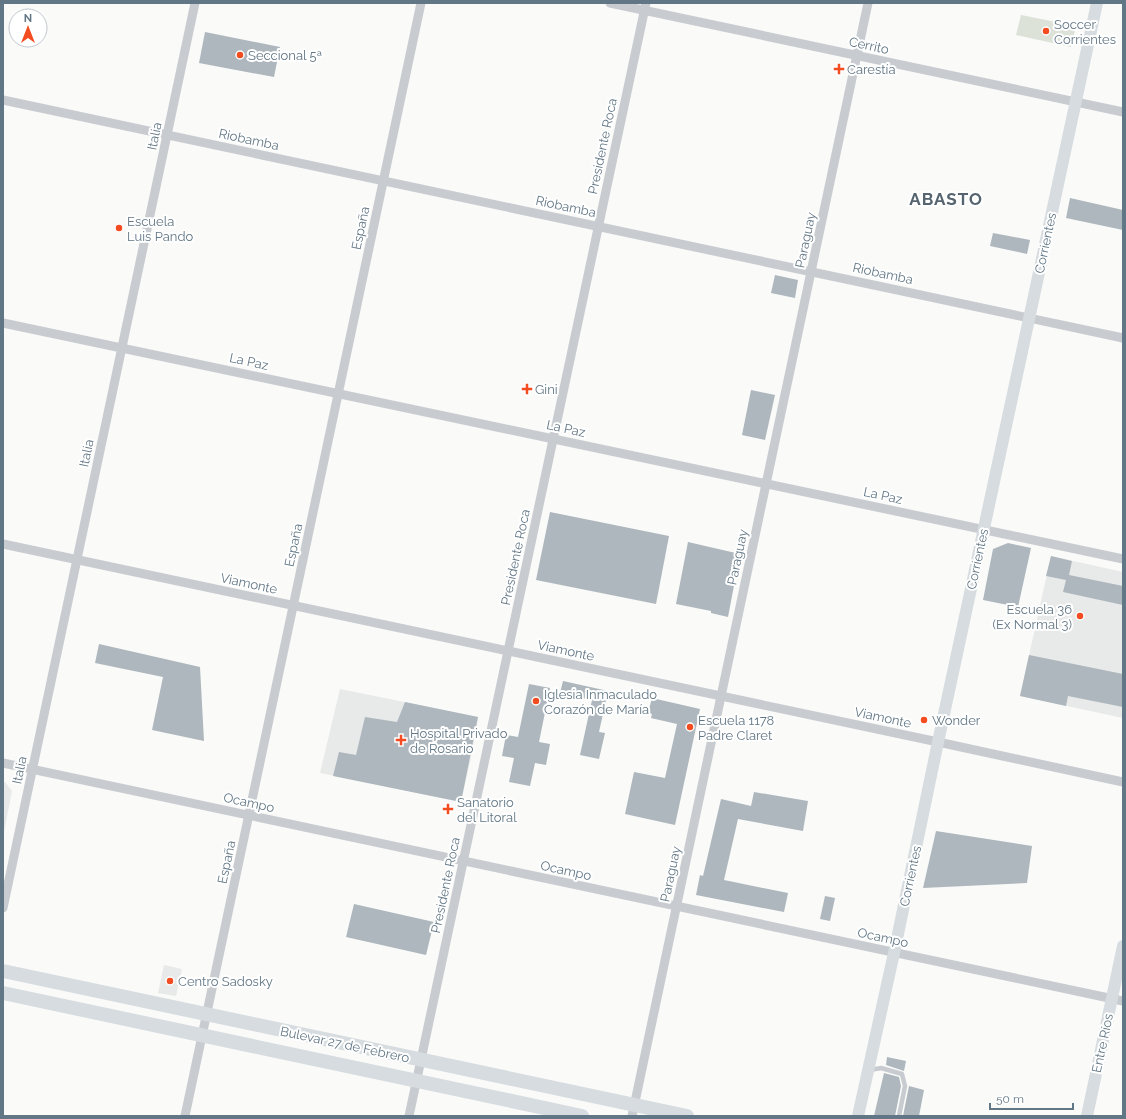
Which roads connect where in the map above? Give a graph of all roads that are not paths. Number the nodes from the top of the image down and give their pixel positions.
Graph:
1 (195, 3) edge
2 (421, 3) edge
3 (610, 3) edge
4 (868, 3) edge
5 (1097, 3) edge
6 (645, 7) edge
7 (857, 56) junction
8 (3, 100) edge
9 (1075, 102) junction
10 (1123, 112) edge
11 (167, 135) junction
12 (383, 180) junction
13 (598, 226) junction
14 (811, 271) junction
15 (1029, 318) junction
16 (3, 323) edge
17 (1123, 338) edge
18 (122, 348) junction
19 (338, 393) junction
20 (553, 438) junction
21 (766, 483) junction
22 (984, 529) junction
23 (3, 544) edge
24 (1123, 559) edge
25 (77, 560) junction
26 (293, 606) junction
27 (508, 651) junction
28 (721, 696) junction
29 (938, 742) junction
30 (3, 763) edge
31 (32, 770) junction
32 (1123, 782) edge
33 (249, 816) junction
34 (463, 861) junction
35 (676, 906) junction
36 (3, 908) edge
37 (1123, 946) edge
38 (894, 953) junction
39 (3, 971) edge
40 (3, 993) edge
41 (1117, 1000) edge
42 (207, 1014) junction
43 (203, 1036) junction
44 (421, 1060) junction
45 (868, 1071) junction
46 (416, 1081) junction
47 (633, 1110) edge
48 (185, 1116) edge
49 (409, 1116) edge
50 (582, 1116) edge
51 (687, 1116) edge
52 (858, 1116) edge
53 (899, 1116) edge
54 (1087, 1116) edge

1 - 11 street, Italia
2 - 12 street, España
3 - 6 street, Cerrito
4 - 7 street, Paraguay
5 - 9 main road, Corrientes
6 - 7 street, Cerrito
6 - 13 street, Presidente Roca
7 - 9 street, Cerrito
7 - 14 street, Paraguay
8 - 11 street, Riobamba
9 - 10 street, Cerrito
9 - 15 main road, Corrientes
11 - 12 street, Riobamba
11 - 18 street, Italia
12 - 13 street, Riobamba
12 - 19 street, España
13 - 14 street, Riobamba
13 - 20 street, Presidente Roca
14 - 15 street, Riobamba
14 - 21 street, Paraguay
15 - 17 street, Riobamba
15 - 22 main road, Corrientes
16 - 18 street, La Paz
18 - 19 street, La Paz
18 - 25 street, Italia
19 - 20 street, La Paz
19 - 26 street, España
20 - 21 street, La Paz
20 - 27 street, Presidente Roca
21 - 22 street, La Paz
21 - 28 street, Paraguay
22 - 24 street, La Paz
22 - 29 main road, Corrientes
23 - 25 street, Viamonte
25 - 26 street, Viamonte
25 - 31 street, Italia
26 - 27 street, Viamonte
26 - 33 street, España
27 - 28 street, Viamonte
27 - 34 street, Presidente Roca
28 - 29 street, Viamonte
28 - 35 street, Paraguay
29 - 32 street, Viamonte
29 - 38 main road, Corrientes
30 - 31 street, Ocampo
31 - 33 street, Ocampo
31 - 36 street, Italia
33 - 34 street, Ocampo
33 - 42 street, España
34 - 35 street, Ocampo
34 - 44 street, Presidente Roca
35 - 38 street, Ocampo
35 - 47 street, Paraguay
37 - 41 main road, Entre Ríos
38 - 41 street, Ocampo
38 - 45 main road, Corrientes
39 - 42 main road, Bulevar 27 de Febrero
40 - 43 main road, Bulevar 27 de Febrero
41 - 54 main road, Entre Ríos
42 - 43 street, España
42 - 44 main road, Bulevar 27 de Febrero
43 - 46 main road, Bulevar 27 de Febrero
43 - 48 street, España
44 - 46 street, Presidente Roca
44 - 47 main road, Bulevar 27 de Febrero
45 - 52 main road, Corrientes
45 - 53 lane
46 - 49 street, Presidente Roca
46 - 50 main road, Bulevar 27 de Febrero
47 - 51 main road, Bulevar 27 de Febrero

